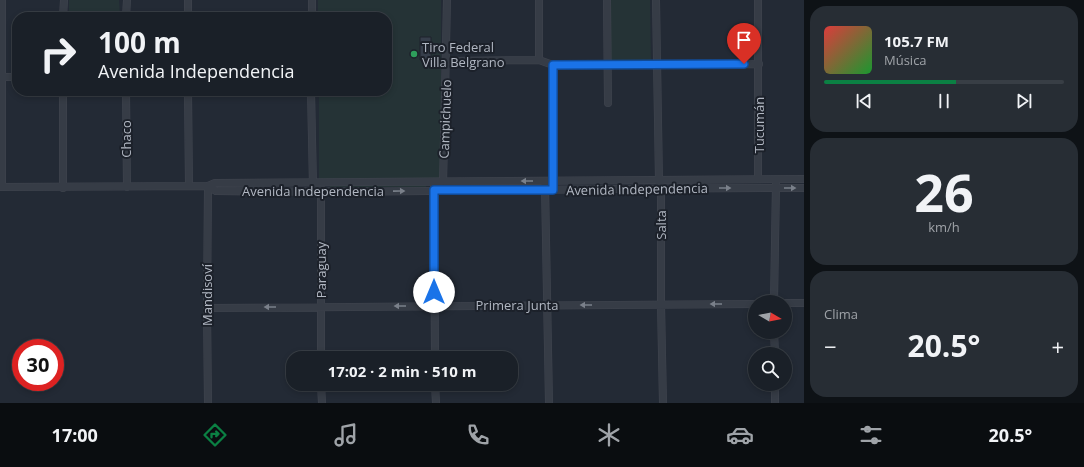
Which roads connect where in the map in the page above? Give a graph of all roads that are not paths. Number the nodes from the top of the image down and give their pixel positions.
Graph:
1 (2, 0) edge
2 (64, 0) edge
3 (127, 0) edge
4 (188, 0) edge
5 (312, 0) edge
6 (447, 0) edge
7 (539, 0) edge
8 (607, 0) edge
9 (656, 0) edge
10 (758, 0) edge
11 (64, 12) edge
12 (126, 12) edge
13 (188, 12) edge
14 (312, 12) edge
15 (539, 60) junction
16 (446, 61) junction
17 (608, 64) junction
18 (759, 64) junction
19 (553, 65) junction
20 (657, 65) junction
21 (1, 77) edge
22 (12, 77) edge
23 (63, 96) edge
24 (126, 96) edge
25 (188, 96) edge
26 (311, 96) edge
27 (608, 103) dead end
28 (758, 179) junction
29 (776, 179) junction
30 (804, 179) edge
31 (434, 181) junction
32 (443, 181) junction
33 (545, 181) junction
34 (553, 181) junction
35 (659, 181) junction
36 (313, 182) junction
37 (322, 182) junction
38 (189, 186) junction
39 (208, 186) junction
40 (1, 187) edge
41 (126, 187) junction
42 (63, 188) junction
43 (661, 188) junction
44 (776, 188) junction
45 (804, 188) edge
46 (434, 190) junction
47 (443, 190) junction
48 (545, 190) junction
49 (553, 190) junction
50 (313, 193) junction
51 (321, 193) junction
52 (774, 295) edge
53 (792, 303) edge
54 (804, 303) edge
55 (661, 304) junction
56 (748, 304) edge
57 (547, 305) junction
58 (434, 306) junction
59 (320, 307) junction
60 (207, 308) junction
61 (321, 351) edge
62 (435, 351) edge
63 (322, 391) edge
64 (435, 391) edge
65 (775, 391) edge
66 (208, 403) edge
67 (322, 403) edge
68 (436, 403) edge
69 (549, 403) edge
70 (663, 403) edge
71 (775, 403) edge

1 - 21 street
2 - 11 street
3 - 12 street
4 - 13 street
5 - 14 street
6 - 16 street, Campichuelo
7 - 15 street
8 - 17 street
9 - 20 street, Salta
10 - 18 street, Tucumán
15 - 16 street
15 - 19 street
16 - 32 street, Campichuelo
17 - 19 street
17 - 20 street
17 - 27 street
18 - 20 street
18 - 28 street, Tucumán
19 - 34 street
20 - 35 street, Salta
21 - 22 street
21 - 40 street
23 - 42 street
24 - 41 street, Chaco
25 - 38 street
26 - 36 street
28 - 29 street, Avenida Independencia
28 - 35 street, Avenida Independencia
29 - 30 street, Avenida Independencia
29 - 44 street
31 - 32 street, Avenida Independencia
31 - 37 street, Avenida Independencia
31 - 46 street
33 -> 32 street, Avenida Independencia
32 - 47 street, Campichuelo
33 - 34 street, Avenida Independencia
33 - 48 street
34 - 35 street, Avenida Independencia
34 - 49 street
35 - 43 street, Salta
36 - 37 street, Avenida Independencia
36 - 39 street, Avenida Independencia
36 - 50 street
37 - 51 street, Paraguay
38 - 39 street, Avenida Independencia
38 - 41 street, Avenida Independencia
39 - 50 street, Avenida Independencia
39 - 60 street, Mandisoví
40 - 42 street, Avenida Independencia
41 - 42 street, Avenida Independencia
43 -> 44 street, Avenida Independencia
43 - 49 street, Avenida Independencia
43 - 55 street, Salta
44 -> 45 street, Avenida Independencia
44 - 52 street
46 - 47 street, Avenida Independencia
51 -> 46 street, Avenida Independencia
46 - 58 street
47 - 48 street, Avenida Independencia
48 - 49 street, Avenida Independencia
48 - 57 street
50 - 51 street, Avenida Independencia
51 - 59 street, Paraguay
53 - 54 street
56 -> 55 street, Primera Junta
55 -> 57 street, Primera Junta
55 - 70 street, Salta
57 - 58 street, Primera Junta
57 - 69 street
58 -> 59 street, Primera Junta
58 - 62 street
59 -> 60 street, Primera Junta
59 - 61 street, Paraguay
60 - 66 street, Mandisoví
63 - 67 street
64 - 68 street
65 - 71 street

